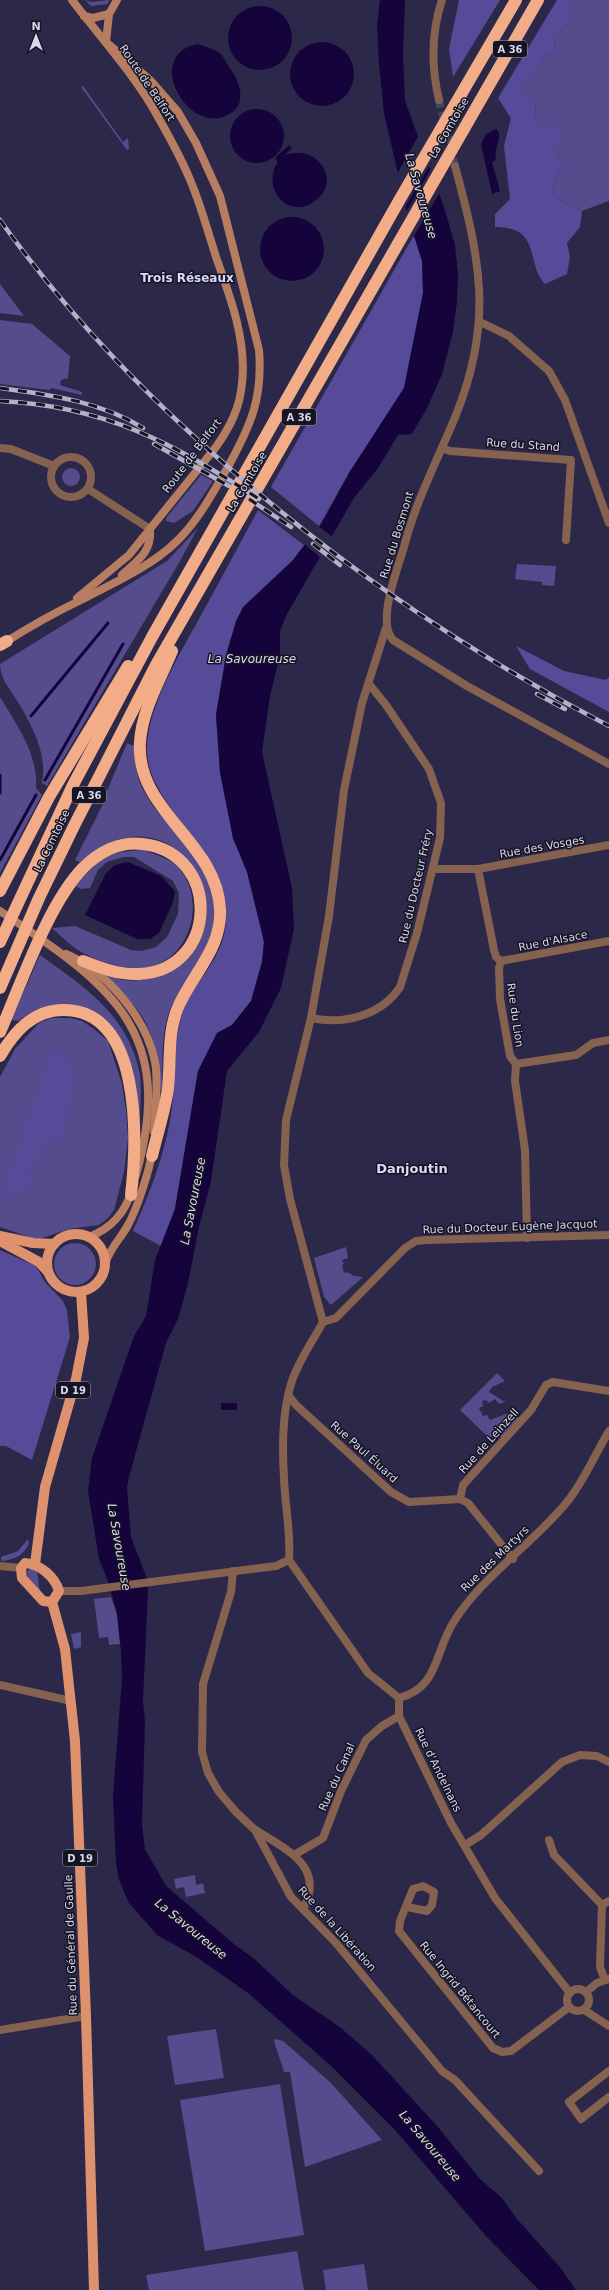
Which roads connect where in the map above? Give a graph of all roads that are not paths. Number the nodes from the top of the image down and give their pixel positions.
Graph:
1 (72, 0) edge
2 (117, 0) edge
3 (442, 0) edge
4 (516, 0) edge
5 (538, 0) edge
6 (109, 14) junction
7 (84, 16) junction
8 (106, 42) junction
9 (439, 100) tunnel mouth
10 (455, 166) tunnel mouth
11 (480, 322) junction
12 (0, 448) edge
13 (442, 448) junction
14 (54, 466) junction
15 (88, 488) junction
16 (609, 524) edge
17 (150, 529) junction
18 (566, 540) dead end
19 (187, 576) junction
20 (110, 585) junction
21 (64, 608) junction
22 (190, 608) junction
23 (386, 628) junction
24 (2, 644) edge
25 (369, 684) junction
26 (609, 764) edge
27 (609, 845) edge
28 (433, 869) junction
29 (478, 869) junction
30 (0, 891) edge
31 (0, 911) edge
32 (609, 941) edge
33 (0, 942) edge
34 (56, 949) junction
35 (501, 961) junction
36 (83, 962) junction
37 (0, 988) edge
38 (311, 1018) junction
39 (0, 1032) edge
40 (609, 1040) edge
41 (0, 1056) edge
42 (516, 1064) junction
43 (152, 1156) junction
44 (131, 1195) junction
45 (609, 1235) edge
46 (0, 1236) edge
47 (89, 1237) junction
48 (527, 1238) junction
49 (0, 1241) edge
50 (54, 1244) junction
51 (105, 1264) junction
52 (49, 1272) junction
53 (81, 1292) junction
54 (323, 1322) junction
55 (609, 1390) edge
56 (288, 1395) junction
57 (609, 1431) edge
58 (460, 1499) junction
59 (512, 1559) junction
60 (289, 1560) junction
61 (35, 1564) junction
62 (0, 1566) edge
63 (21, 1568) junction
64 (232, 1571) junction
65 (59, 1591) junction
66 (52, 1602) junction
67 (0, 1685) edge
68 (399, 1698) junction
69 (71, 1701) junction
70 (399, 1716) junction
71 (609, 1762) edge
72 (255, 1830) junction
73 (549, 1840) dead end
74 (465, 1845) junction
75 (294, 1855) junction
76 (606, 1903) edge
77 (407, 1907) dead end
78 (303, 1909) junction
79 (607, 1980) edge
80 (586, 1992) junction
81 (570, 1993) junction
82 (569, 2007) junction
83 (584, 2010) junction
84 (86, 2016) junction
85 (609, 2026) edge
86 (0, 2030) edge
87 (609, 2072) edge
88 (609, 2097) edge
89 (539, 2171) dead end
90 (94, 2290) edge

1 - 7 main road
2 - 6 main road
3 - 9 street
4 - 19 highway, La Comtoise / A 36
5 - 22 highway, La Comtoise / A 36
6 - 7 main road
6 - 8 main road
7 - 8 main road
8 - 17 main road, Route de Belfort
8 - 20 main road, Route de Belfort
10 - 11 street, Rue du Bosmont
11 - 13 street, Rue du Bosmont
11 - 16 street
12 - 14 street
13 - 18 street, Rue du Stand
13 - 23 street, Rue du Bosmont
14 - 15 street
14 - 15 street
15 - 17 street
17 - 20 main road
17 - 21 main road, Route de Belfort
19 - 30 highway
19 - 33 highway, La Comtoise / A 36
20 - 21 main road, Route de Belfort
21 - 24 main road, Route de Belfort
22 - 37 highway, La Comtoise / A 36
22 - 43 highway
23 - 25 street, Rue du Bosmont
23 - 26 street
25 - 28 street, Rue du Docteur Fréry
25 - 38 street, Rue du Bosmont
27 - 29 street, Rue des Vosges
28 - 29 street, Rue des Vosges
28 - 38 street, Rue du Docteur Fréry
29 - 35 street
31 - 34 main road
32 - 35 street, Rue d'Alsace
34 - 36 main road
34 - 44 main road
35 - 42 street, Rue du Lion
36 - 39 highway
36 - 43 main road
38 - 54 street, Rue du Bosmont
40 - 42 street
41 - 44 highway
42 - 48 street, Rue du Lion
43 - 51 main road
44 - 47 main road
45 - 48 street, Rue du Docteur Eugène Jacquot
46 - 50 main road
47 - 50 main road
47 - 51 main road
48 - 54 street, Rue du Docteur Eugène Jacquot
49 - 52 main road
50 - 52 main road
51 - 53 main road
52 - 53 main road
53 - 61 main road, D 19
54 - 56 street
55 - 58 street, Rue de Leinzell
56 - 58 street, Rue Paul Éluard
56 - 60 street
57 - 59 street, Rue des Martyrs
58 - 59 street
59 - 68 street, Rue des Martyrs
60 - 64 street
60 - 68 street
61 - 63 main road
61 - 65 main road
62 - 63 street
63 - 66 main road
64 - 65 street
64 - 72 street, Rue de la Libération
65 - 66 main road
66 - 69 main road, Rue du Général de Gaulle / D 19
67 - 69 street
68 - 70 street, Rue d'Andelnans
69 - 84 main road, Rue du Général de Gaulle / D 19
70 - 74 street, Rue d'Andelnans
70 - 75 street, Rue du Canal
71 - 74 street
72 - 75 street
72 - 78 street, Rue de la Libération
73 - 76 street
74 - 81 street, Rue d'Andelnans
75 - 78 street
76 - 79 street
77 - 82 street, Rue Ingrid Bétancourt
78 - 89 street, Rue de la Libération
79 - 80 street
80 - 81 street
80 - 83 street
81 - 82 street
82 - 83 street
83 - 85 street
84 - 86 street
84 - 90 main road, Rue du Général de Gaulle / D 19
87 - 88 street

